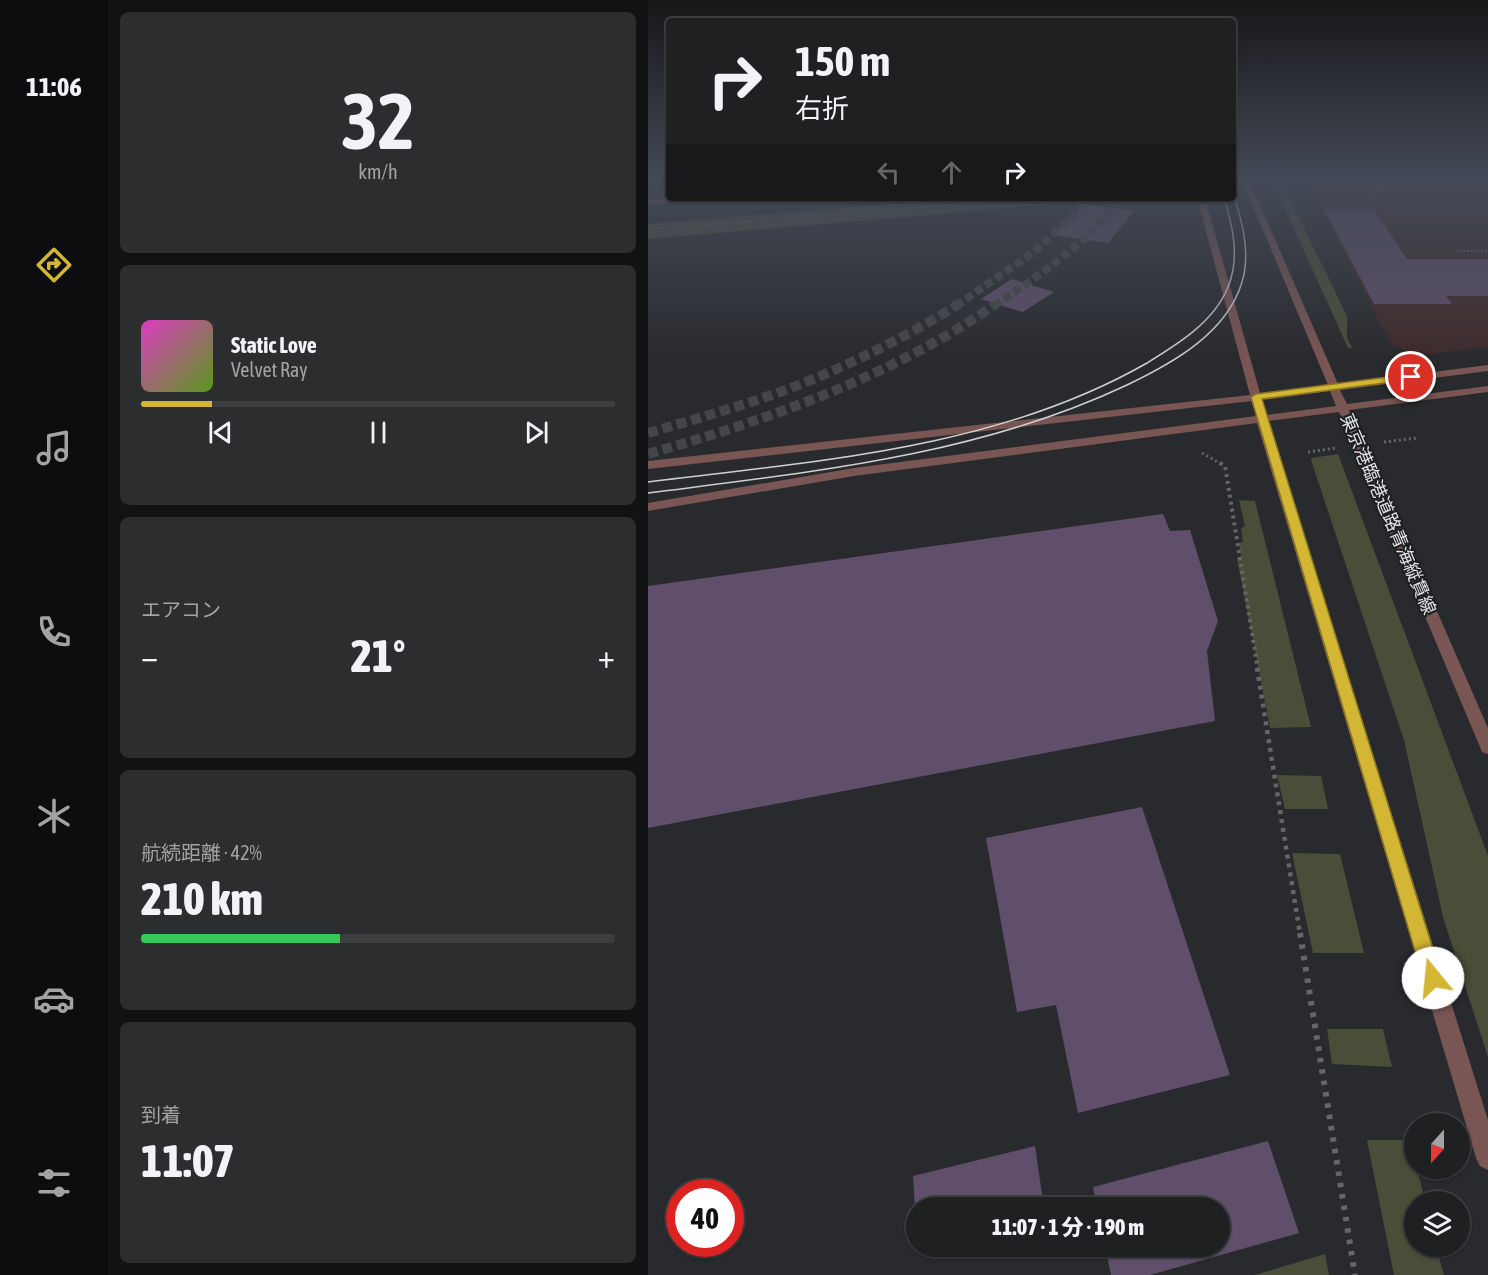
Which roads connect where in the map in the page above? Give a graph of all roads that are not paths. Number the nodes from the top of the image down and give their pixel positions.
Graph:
1 (1213, 242) edge
2 (1271, 242) edge
3 (1488, 368) edge
4 (1333, 387) junction
5 (1488, 389) edge
6 (1256, 397) junction
7 (1342, 407) junction
8 (1263, 418) junction
9 (648, 465) edge
10 (648, 507) edge
11 (1488, 747) edge
12 (1488, 1158) edge

1 - 6 street
2 - 4 street, 東京港臨港道路青海縦貫線
3 - 4 street
4 - 6 street
4 - 7 street, 東京港臨港道路青海縦貫線
5 - 7 street
6 - 8 street
6 - 9 street
7 - 8 street
7 - 11 street, 東京港臨港道路青海縦貫線
8 - 10 street
8 - 12 street

